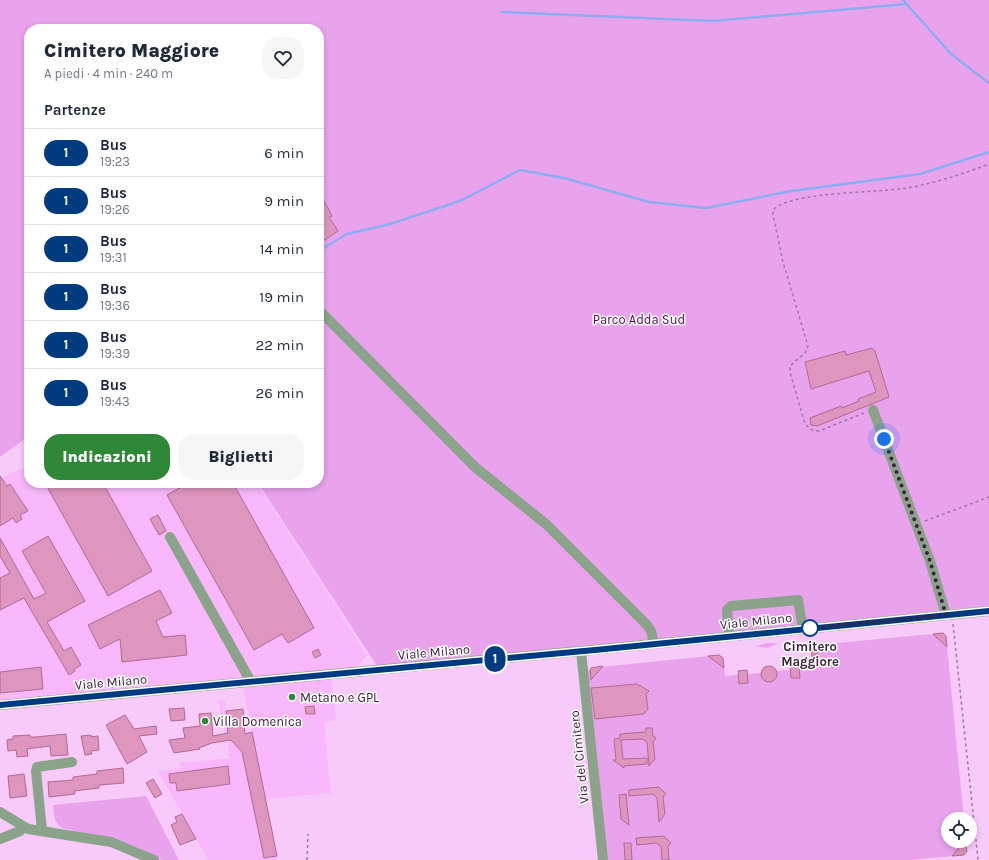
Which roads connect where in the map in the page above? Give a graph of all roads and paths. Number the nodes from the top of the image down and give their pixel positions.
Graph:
1 (989, 164) edge
2 (324, 315) edge
3 (873, 410) joint
4 (989, 497) edge
5 (916, 524) junction
6 (170, 537) dead end
7 (989, 611) edge
8 (949, 614) junction
9 (802, 629) junction
10 (729, 636) junction
11 (654, 644) junction
12 (581, 651) junction
13 (251, 682) junction
14 (0, 705) edge
15 (72, 762) dead end
16 (0, 812) edge
17 (24, 827) junction
18 (42, 830) junction
19 (308, 834) dead end
20 (0, 839) edge
21 (154, 860) edge
22 (307, 860) edge
23 (603, 860) edge
24 (978, 860) edge

1 - 3 path
2 - 11 street
3 - 5 street
4 - 5 path
5 - 8 street
6 - 13 street
7 - 8 street, Viale Milano
8 - 9 street, Viale Milano
8 - 24 path
9 - 10 street, Viale Milano
9 - 10 street
10 - 11 street, Viale Milano
11 - 12 street, Viale Milano
12 - 13 street, Viale Milano
12 - 23 street, Via del Cimitero
13 - 14 street, Viale Milano
15 - 18 street
16 - 17 street
17 - 18 street
17 - 20 street
18 - 21 street
19 - 22 path

